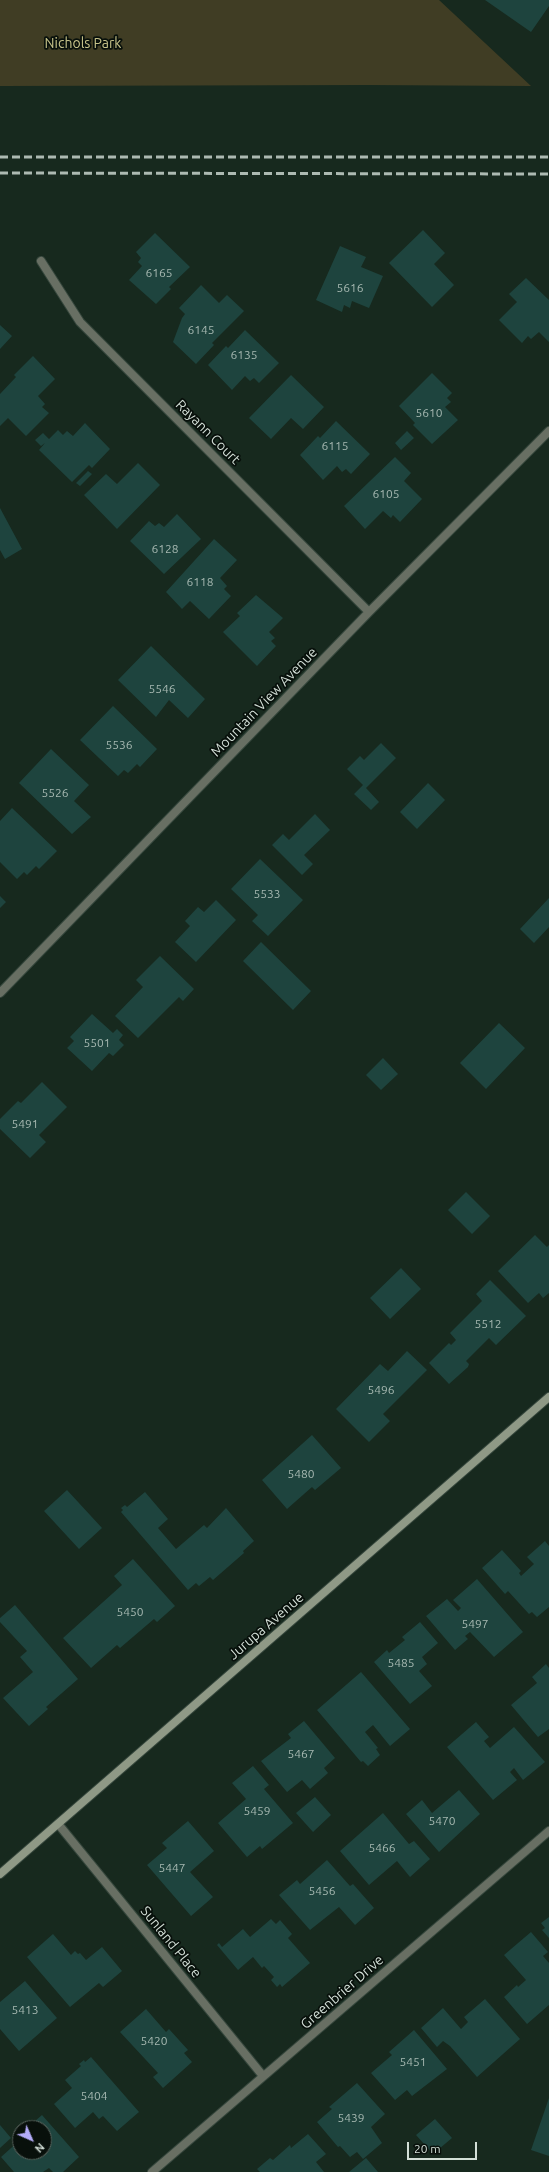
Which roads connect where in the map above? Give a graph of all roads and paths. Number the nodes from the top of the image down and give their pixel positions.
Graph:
1 (41, 261) dead end
2 (549, 431) edge
3 (369, 612) junction
4 (0, 993) edge
5 (549, 1397) edge
6 (59, 1825) junction
7 (549, 1831) edge
8 (0, 1874) edge
9 (263, 2076) junction
10 (152, 2172) edge

1 - 3 street, Rayann Court
2 - 3 street, Mountain View Avenue
3 - 4 street, Mountain View Avenue
5 - 6 main road, Jurupa Avenue
6 - 8 main road, Jurupa Avenue
6 - 9 street, Sunland Place
7 - 9 street, Greenbrier Drive
9 - 10 street, Greenbrier Drive

